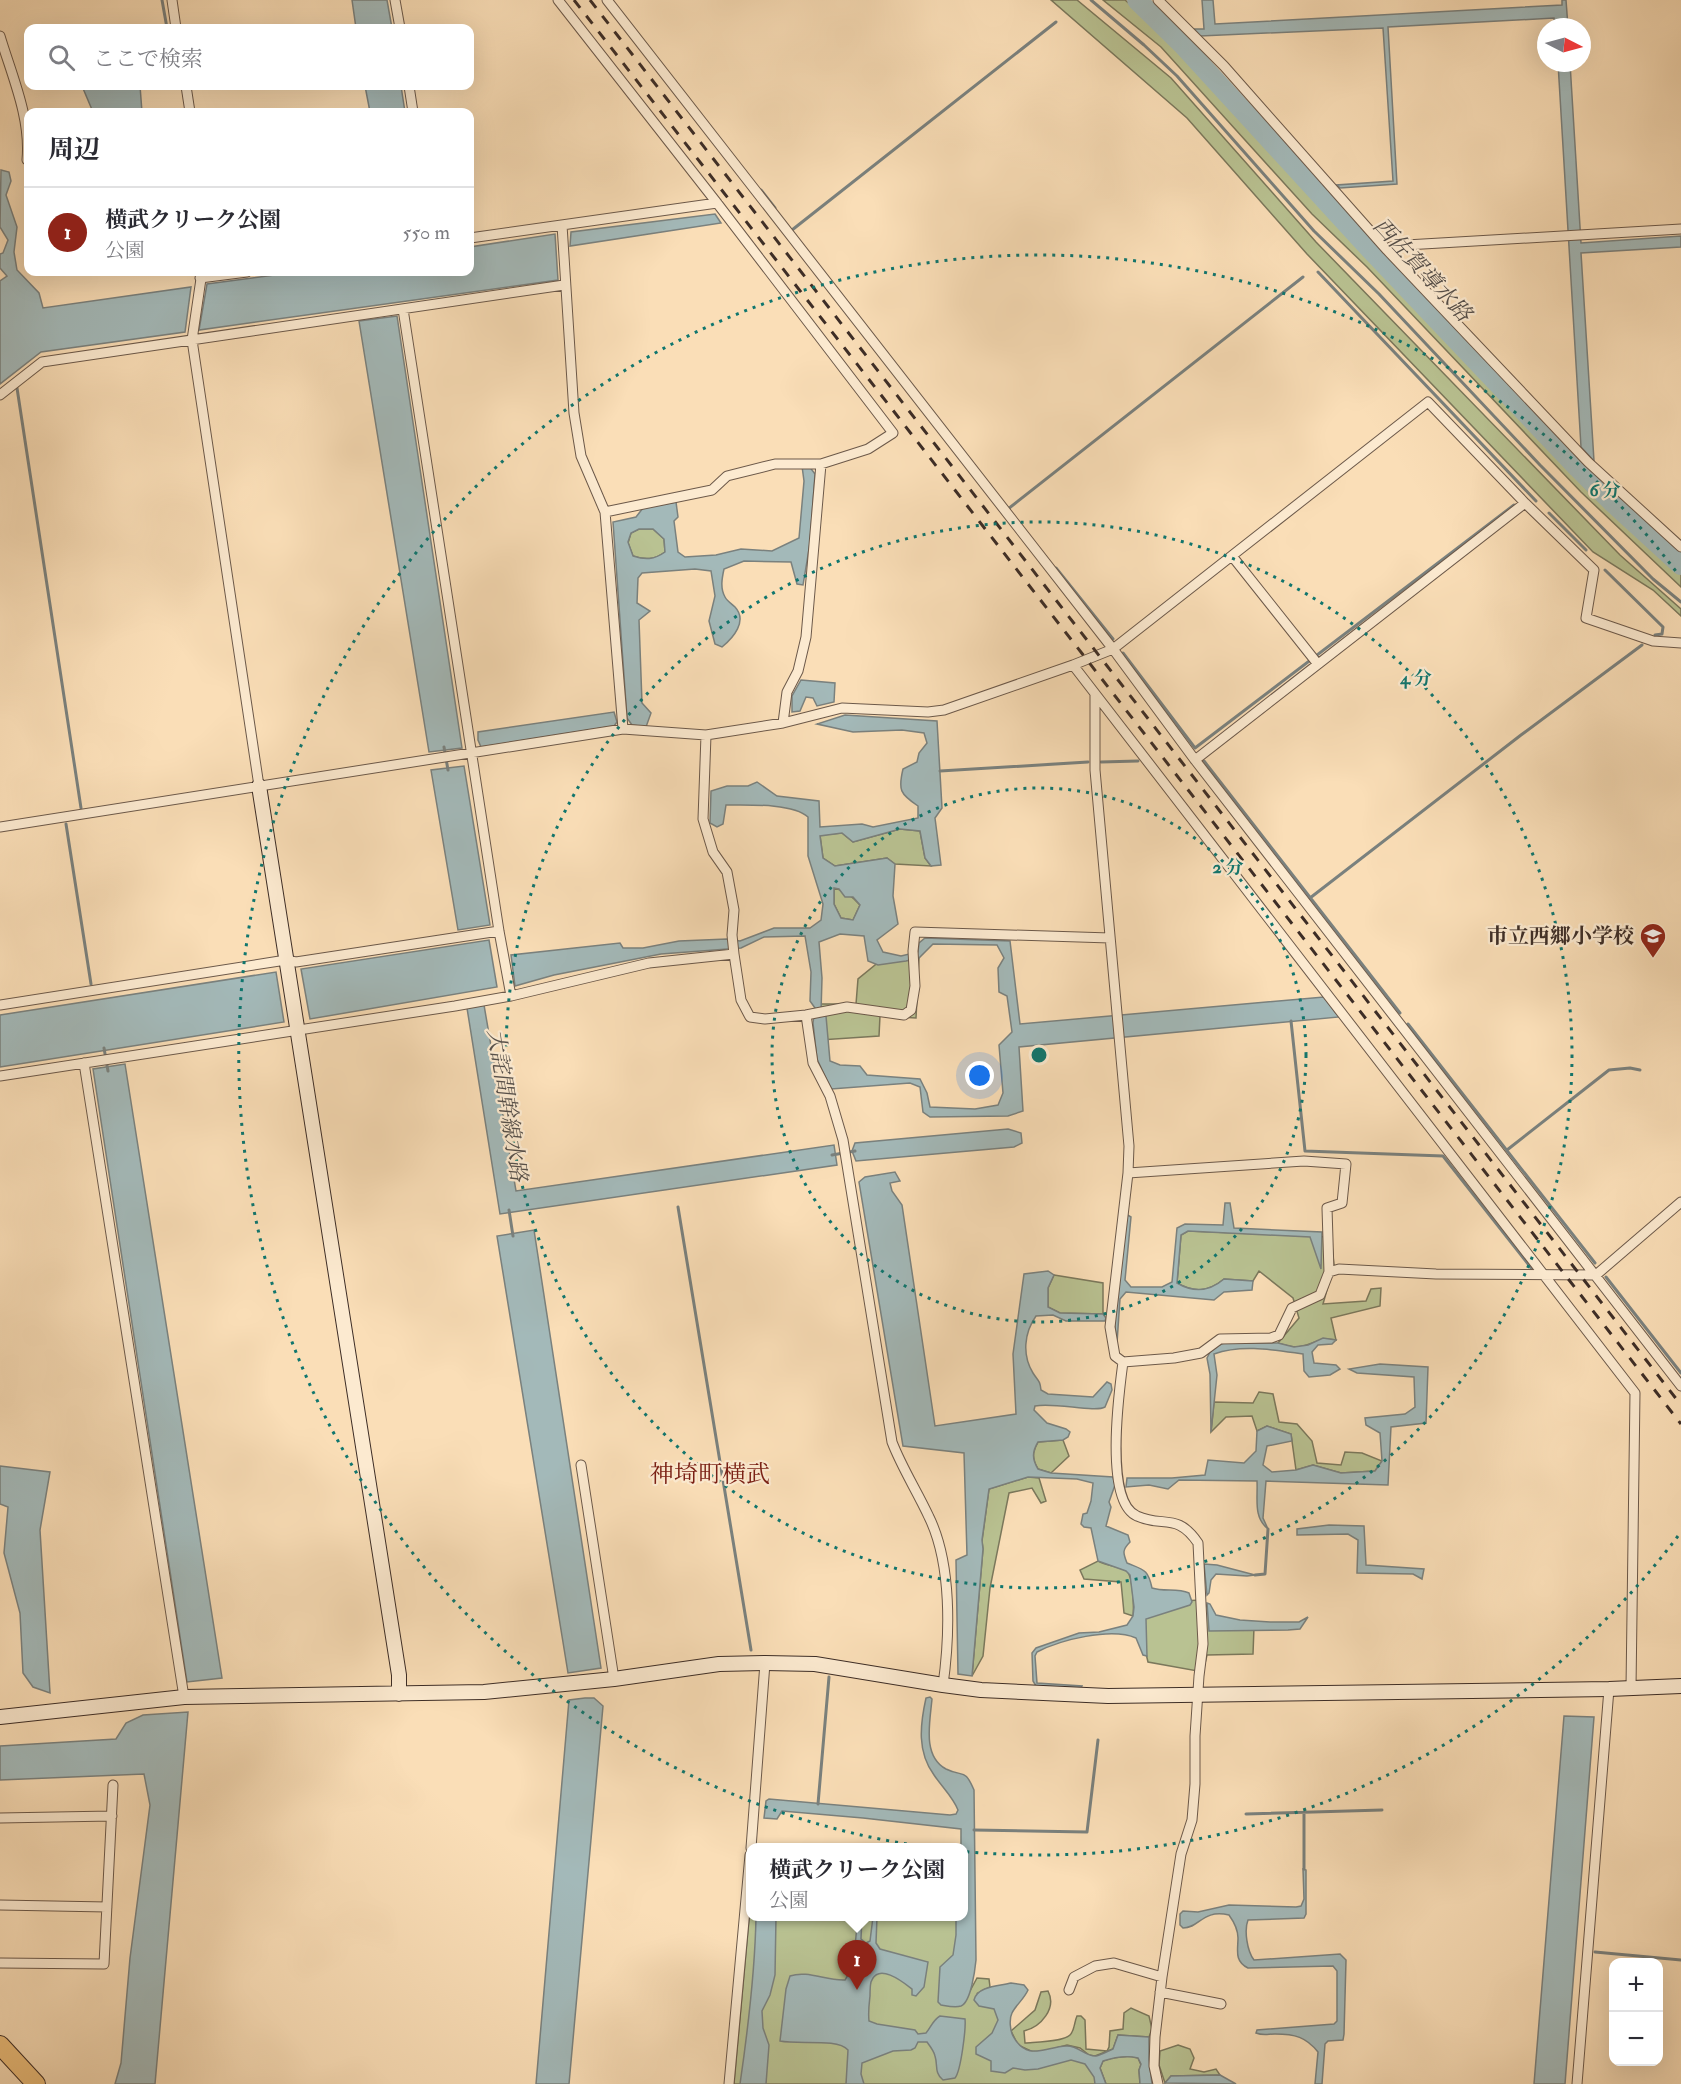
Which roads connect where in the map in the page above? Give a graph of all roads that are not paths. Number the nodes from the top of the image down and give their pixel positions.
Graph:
1 (172, 0) edge
2 (395, 0) edge
3 (558, 0) edge
4 (607, 0) edge
5 (1158, 0) edge
6 (175, 24) edge
7 (399, 24) edge
8 (0, 36) edge
9 (187, 90) edge
10 (410, 90) edge
11 (189, 108) edge
12 (412, 108) edge
13 (24, 115) edge
14 (717, 203) junction
15 (562, 225) junction
16 (1681, 229) edge
17 (474, 237) edge
18 (1387, 249) junction
19 (201, 276) edge
20 (564, 285) junction
21 (402, 309) junction
22 (192, 340) junction
23 (0, 395) edge
24 (816, 463) junction
25 (1525, 503) junction
26 (606, 512) junction
27 (1681, 547) edge
28 (1232, 556) junction
29 (1681, 643) edge
30 (1113, 649) junction
31 (1317, 663) junction
32 (1073, 666) junction
33 (1095, 695) junction
34 (783, 723) junction
35 (623, 729) junction
36 (706, 735) junction
37 (472, 754) junction
38 (1194, 760) junction
39 (259, 786) junction
40 (0, 827) edge
41 (499, 931) junction
42 (1110, 938) junction
43 (734, 954) junction
44 (286, 960) junction
45 (511, 996) junction
46 (0, 1005) edge
47 (806, 1015) junction
48 (296, 1030) junction
49 (84, 1063) junction
50 (0, 1076) edge
51 (1128, 1173) junction
52 (1681, 1202) edge
53 (1329, 1272) junction
54 (1596, 1275) junction
55 (1546, 1276) junction
56 (1123, 1362) junction
57 (1681, 1386) edge
58 (581, 1465) dead end
59 (765, 1663) junction
60 (614, 1679) junction
61 (943, 1685) junction
62 (1681, 1686) edge
63 (1631, 1688) junction
64 (1609, 1689) junction
65 (399, 1694) junction
66 (1198, 1695) junction
67 (184, 1697) junction
68 (0, 1717) edge
69 (113, 1785) dead end
70 (112, 1816) junction
71 (0, 1818) edge
72 (751, 1843) edge
73 (746, 1899) edge
74 (0, 1905) edge
75 (107, 1907) junction
76 (0, 1963) edge
77 (1162, 1977) junction
78 (1069, 1990) dead end
79 (1160, 1992) junction
80 (1221, 2004) dead end
81 (0, 2045) edge
82 (34, 2083) edge
83 (729, 2084) edge
84 (1158, 2084) edge
85 (1577, 2084) edge

1 - 6 street
2 - 7 street
3 - 14 street
4 - 30 street
5 - 18 street
8 - 13 street
9 - 11 street
10 - 12 street
14 - 15 street
14 - 24 street
15 - 17 street
15 - 20 street
16 - 18 street
18 - 27 street
19 - 22 street
20 - 21 street
20 - 26 street
21 - 22 street
21 - 37 street
22 - 23 street
22 - 39 street
24 - 26 street
24 - 34 street
25 - 28 street
25 - 29 street
25 - 31 street
26 - 35 street
28 - 30 street
28 - 31 street
30 - 32 street
30 - 38 street
31 - 38 street
32 - 33 street
32 - 34 street
33 - 42 street
33 - 55 street
34 - 36 street
35 - 36 street
35 - 37 street
36 - 43 street
37 - 39 street
37 - 41 street
38 - 54 street
39 - 40 street
39 - 44 street
41 - 44 street
41 - 45 street
42 - 47 street
42 - 51 street
43 - 45 street
43 - 47 street
44 - 46 street
44 - 48 street
45 - 48 street
47 - 61 street
48 - 49 street
48 - 65 street
49 - 50 street
49 - 67 street
51 - 53 street
51 - 56 street
52 - 54 street
53 - 55 street
53 - 56 street
54 - 55 street
54 - 57 street
55 - 63 street
56 - 66 street
58 - 60 street
59 - 60 street
59 - 61 street
59 - 72 street
60 - 65 street
61 - 66 street
62 - 63 street
63 - 64 street
64 - 66 street
64 - 85 street
65 - 67 street
66 - 77 street
67 - 68 street
69 - 70 street
70 - 71 street
70 - 75 street
73 - 83 street
74 - 75 street
75 - 76 street
77 - 78 street
77 - 79 street
79 - 80 street
79 - 84 street
81 - 82 highway

